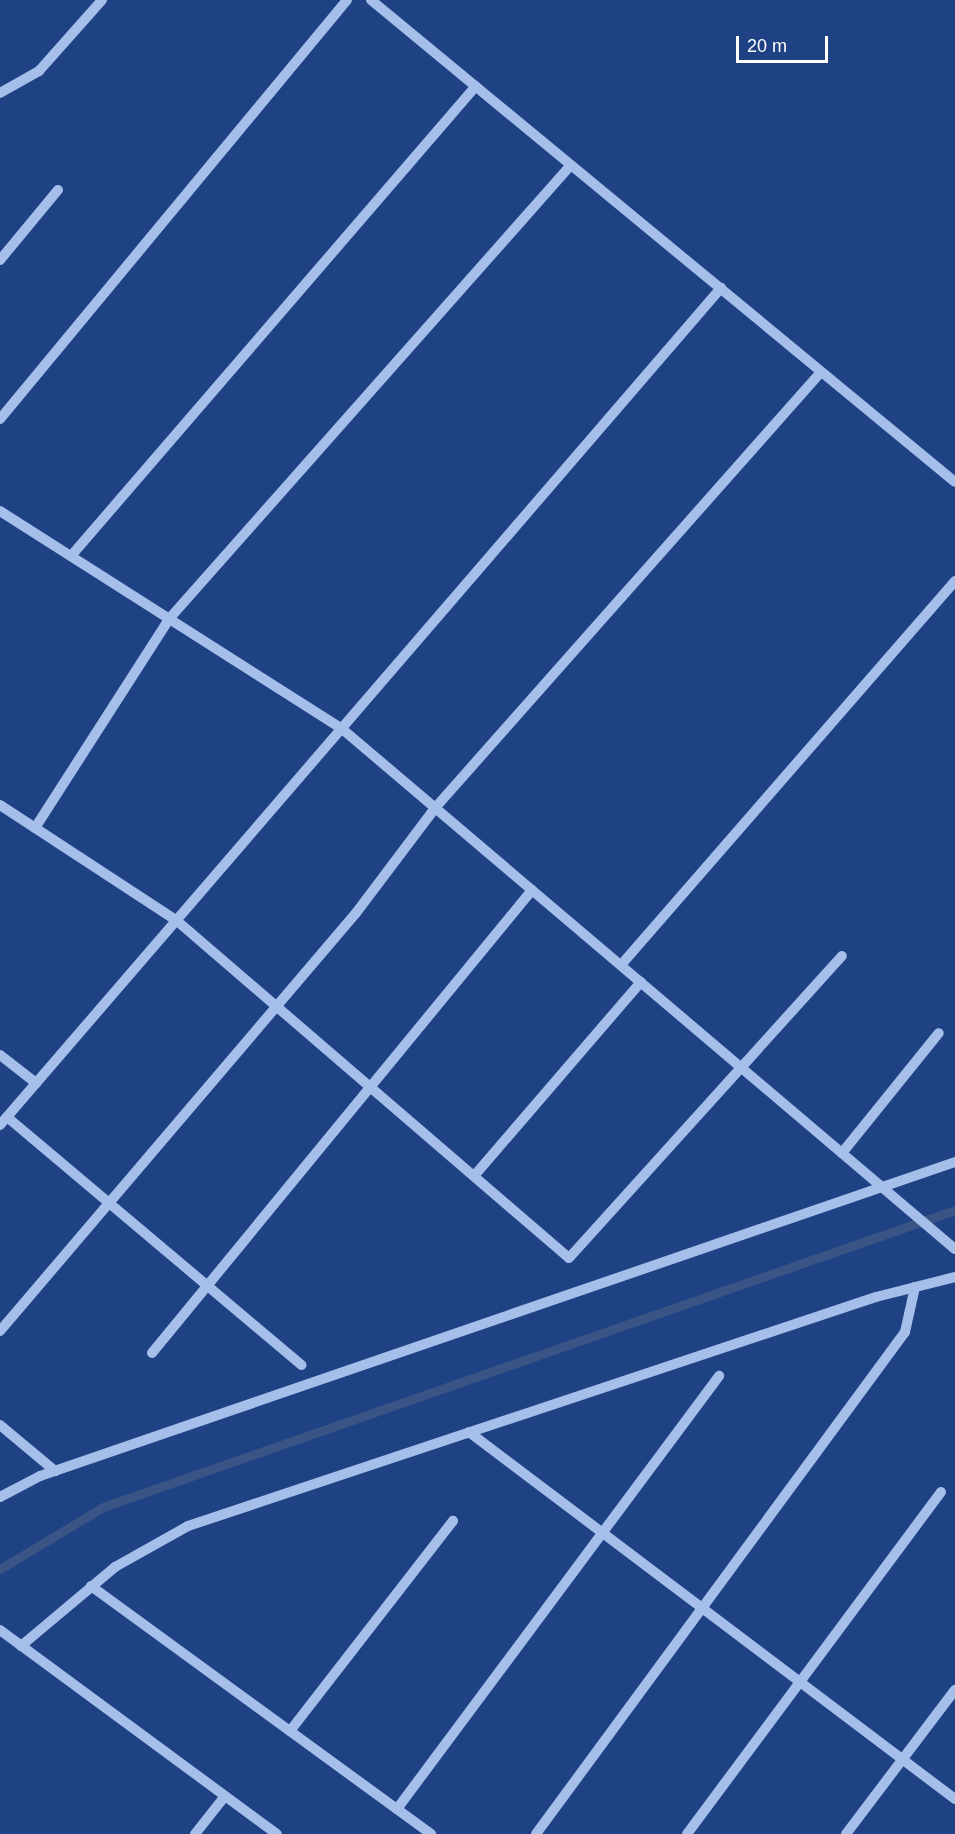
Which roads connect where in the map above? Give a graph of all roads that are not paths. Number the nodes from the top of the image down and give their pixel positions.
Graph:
1 (102, 0) edge
2 (347, 0) edge
3 (371, 0) edge
4 (476, 86) junction
5 (0, 93) edge
6 (571, 165) junction
7 (58, 190) dead end
8 (0, 260) edge
9 (720, 288) junction
10 (821, 372) junction
11 (0, 419) edge
12 (955, 482) edge
13 (0, 511) edge
14 (71, 556) junction
15 (955, 581) edge
16 (169, 619) junction
17 (341, 729) junction
18 (0, 805) edge
19 (435, 808) junction
20 (36, 828) junction
21 (532, 890) junction
22 (176, 920) junction
23 (842, 956) dead end
24 (621, 965) junction
25 (641, 982) junction
26 (277, 1006) junction
27 (939, 1033) dead end
28 (0, 1054) edge
29 (741, 1068) junction
30 (36, 1083) junction
31 (370, 1087) junction
32 (3, 1121) edge
33 (842, 1153) junction
34 (955, 1162) edge
35 (474, 1176) junction
36 (880, 1185) junction
37 (109, 1202) junction
38 (955, 1249) edge
39 (955, 1277) edge
40 (207, 1285) junction
41 (915, 1287) junction
42 (0, 1331) edge
43 (152, 1353) dead end
44 (302, 1365) dead end
45 (719, 1376) dead end
46 (0, 1425) edge
47 (470, 1432) junction
48 (55, 1471) junction
49 (941, 1492) dead end
50 (0, 1497) edge
51 (453, 1521) dead end
52 (602, 1533) junction
53 (91, 1586) junction
54 (701, 1609) junction
55 (0, 1630) edge
56 (21, 1646) junction
57 (799, 1683) junction
58 (955, 1690) edge
59 (290, 1731) junction
60 (901, 1761) junction
61 (225, 1796) junction
62 (955, 1799) edge
63 (397, 1809) junction
64 (195, 1834) edge
65 (276, 1834) edge
66 (431, 1834) edge
67 (536, 1834) edge
68 (687, 1834) edge
69 (846, 1834) edge

1 - 5 street
2 - 11 street
3 - 4 street
4 - 6 street
4 - 14 street
6 - 9 street
6 - 16 street
7 - 8 street
9 - 10 street
9 - 17 street
10 - 12 street
10 - 19 street
13 - 14 street
14 - 16 street
15 - 24 street
16 - 17 street
16 - 20 street
17 - 19 street
17 - 22 street
18 - 20 street
19 - 21 street
19 - 26 street
20 - 22 street
21 - 24 street
21 - 31 street
22 - 26 street
22 - 30 street
23 - 29 street
24 - 25 street
25 - 29 street
25 - 35 street
26 - 31 street
26 - 37 street
27 - 33 street
28 - 30 street
29 - 33 street
29 - 35 street
30 - 32 street
31 - 35 street
31 - 40 street
32 - 37 street
33 - 36 street
34 - 36 street
36 - 38 street
36 - 48 street
37 - 40 street
37 - 42 street
39 - 41 street
40 - 43 street
40 - 44 street
41 - 47 street
41 - 54 street
45 - 52 street
46 - 48 street
47 - 52 street
47 - 53 street
48 - 50 street
49 - 57 street
51 - 59 street
52 - 54 street
52 - 63 street
53 - 56 street
53 - 59 street
54 - 57 street
54 - 67 street
55 - 56 street
56 - 61 street
57 - 60 street
57 - 68 street
58 - 60 street
59 - 63 street
60 - 62 street
60 - 69 street
61 - 64 street
61 - 65 street
63 - 66 street

